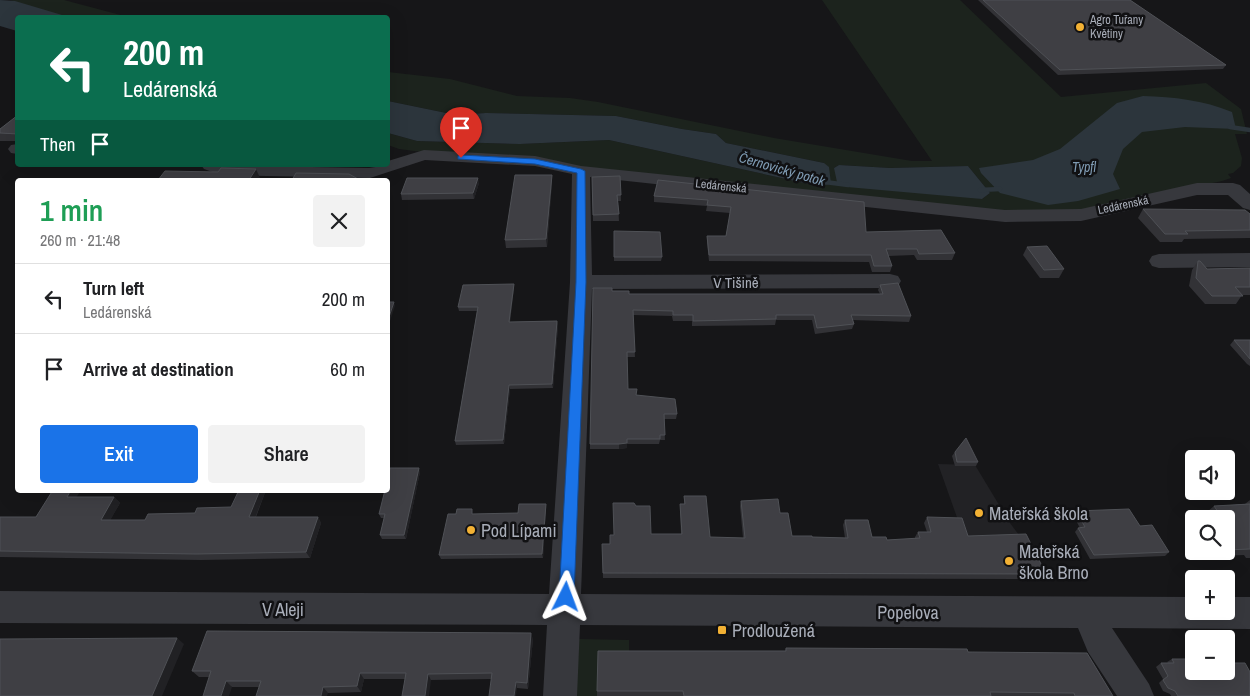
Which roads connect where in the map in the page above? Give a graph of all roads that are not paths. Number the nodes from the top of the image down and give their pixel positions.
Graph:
1 (214, 167) edge
2 (389, 167) edge
3 (390, 167) edge
4 (581, 171) junction
5 (1250, 204) edge
6 (1250, 260) edge
7 (1159, 261) dead end
8 (890, 281) dead end
9 (581, 282) junction
10 (0, 608) edge
11 (566, 611) junction
12 (1088, 612) junction
13 (1250, 614) edge
14 (560, 696) edge
15 (1137, 696) edge

1 - 2 street, Ledárenská
3 - 4 street, Ledárenská
4 - 5 street, Ledárenská
4 - 9 street
6 - 7 street
8 - 9 street, V Tišině
9 - 11 street
10 - 11 street, V Aleji
11 - 12 street, Popelova
11 - 14 street
12 - 13 street, Popelova
12 - 15 street

